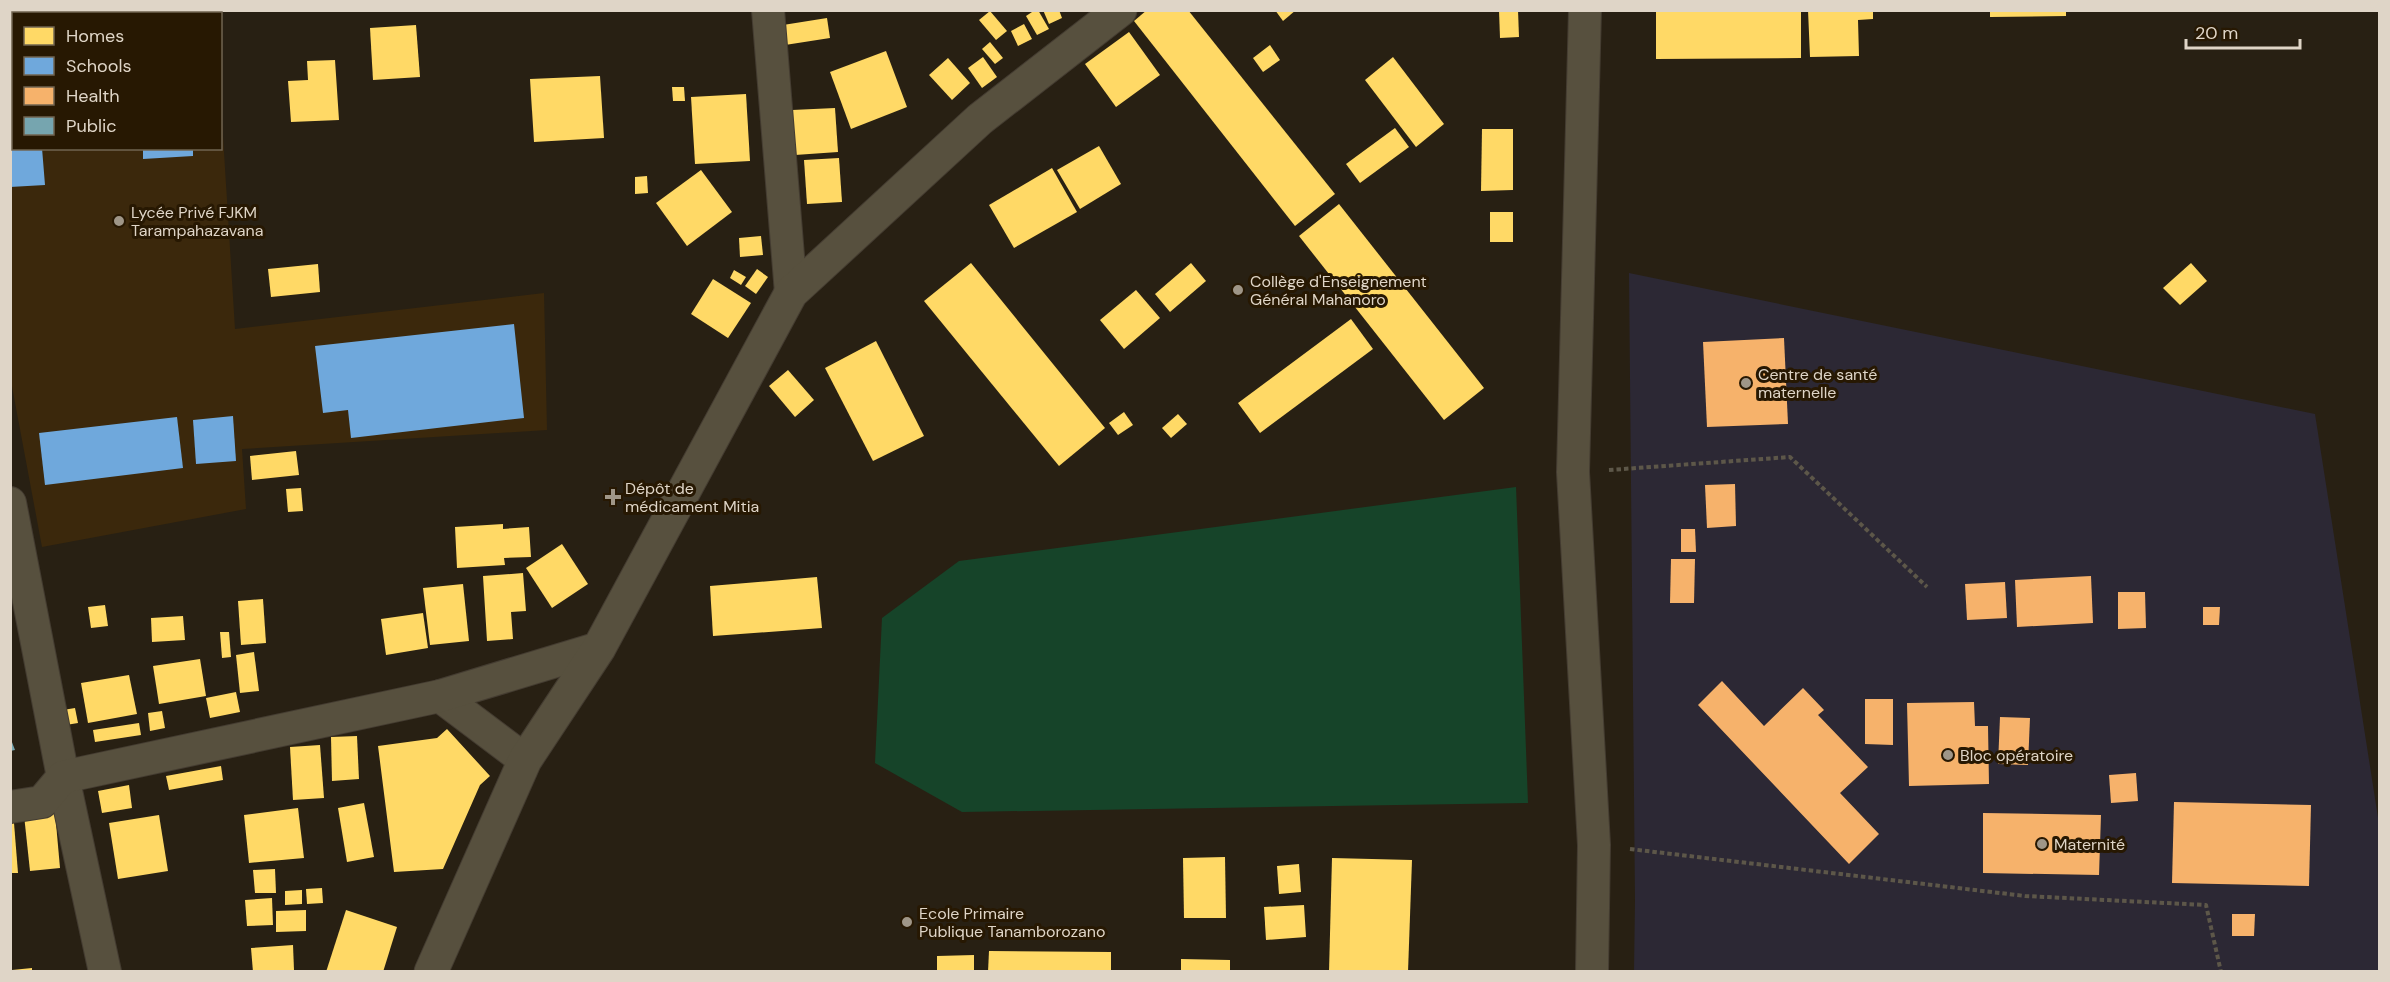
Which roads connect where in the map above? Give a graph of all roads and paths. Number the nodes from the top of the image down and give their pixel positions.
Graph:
1 (768, 10) edge
2 (1120, 10) edge
3 (1585, 10) edge
4 (791, 293) junction
5 (1573, 472) junction
6 (10, 503) edge
7 (1927, 587) dead end
8 (599, 648) junction
9 (440, 696) junction
10 (525, 760) junction
11 (63, 777) junction
12 (10, 807) edge
13 (1594, 845) junction
14 (105, 972) edge
15 (431, 972) edge
16 (1592, 972) edge
17 (2222, 972) edge

1 - 4 street
2 - 4 street
3 - 5 street
4 - 8 street
5 - 7 path
5 - 13 street
6 - 11 street
8 - 9 street
8 - 10 street
9 - 10 street
9 - 11 street
10 - 15 street
11 - 12 street
11 - 14 street
13 - 16 street
13 - 17 path

